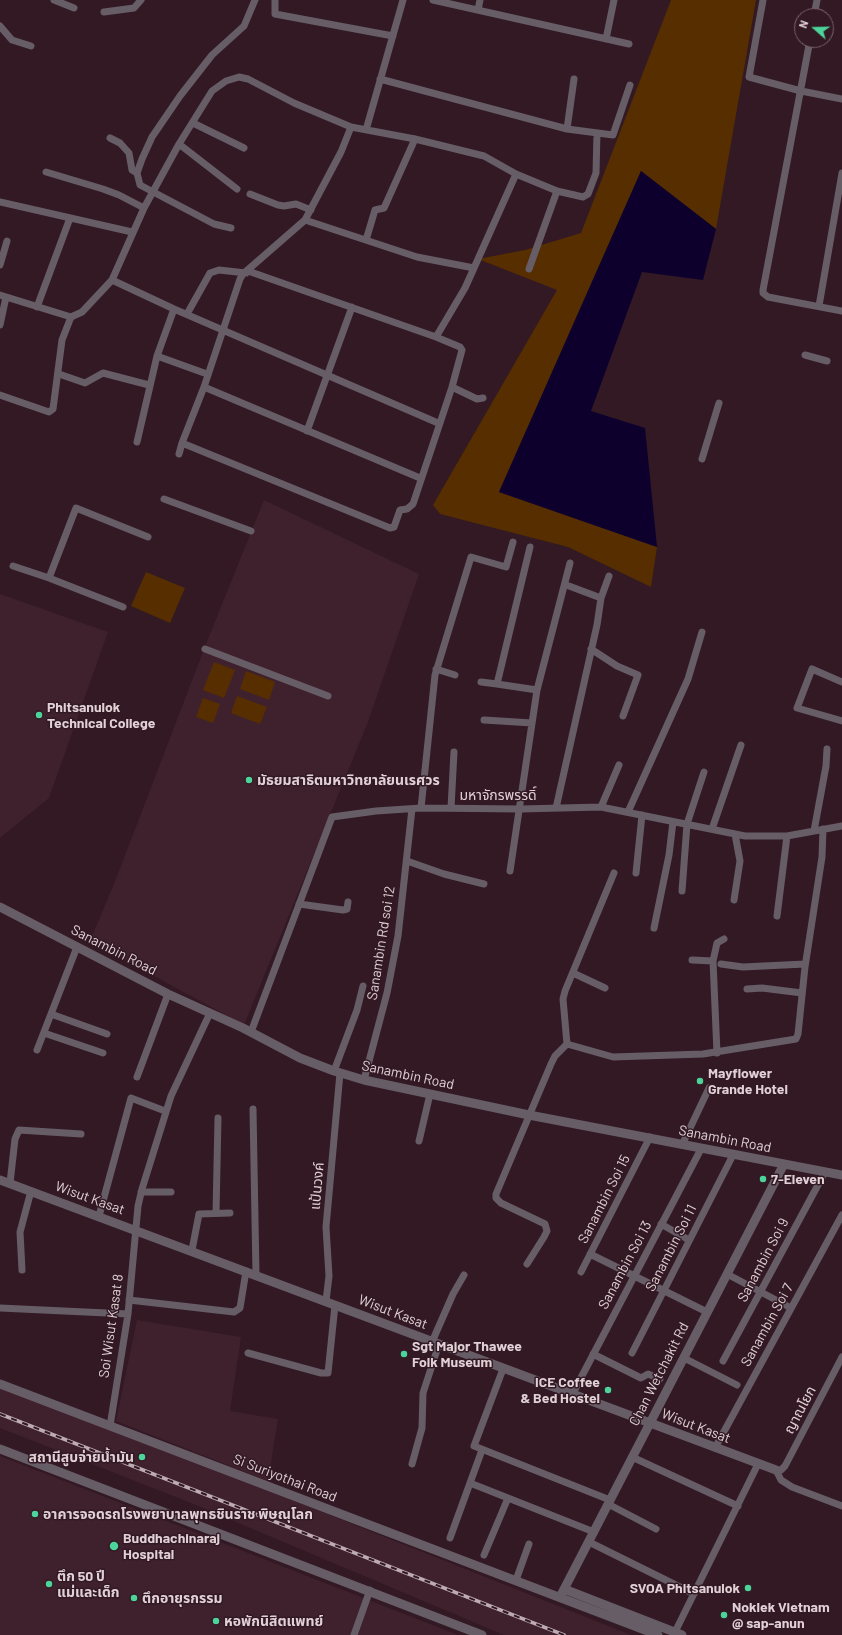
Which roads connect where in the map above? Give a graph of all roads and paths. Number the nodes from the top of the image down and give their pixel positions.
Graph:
1 (54, 0) edge
2 (141, 0) edge
3 (255, 0) edge
4 (276, 0) edge
5 (403, 0) edge
6 (433, 0) edge
7 (480, 0) edge
8 (614, 0) edge
9 (762, 0) edge
10 (74, 8) dead end
11 (478, 10) junction
12 (104, 12) dead end
13 (0, 26) edge
14 (393, 36) junction
15 (606, 39) junction
16 (629, 44) dead end
17 (31, 46) dead end
18 (809, 48) edge
19 (380, 79) junction
20 (574, 79) dead end
21 (630, 85) dead end
22 (801, 91) junction
23 (842, 99) edge
24 (193, 123) junction
25 (351, 127) junction
26 (567, 129) junction
27 (366, 130) junction
28 (596, 133) junction
29 (110, 138) dead end
30 (415, 139) junction
31 (179, 144) junction
32 (244, 148) dead end
33 (46, 172) dead end
34 (137, 173) junction
35 (516, 174) junction
36 (842, 174) edge
37 (238, 189) dead end
38 (153, 191) junction
39 (557, 191) junction
40 (250, 194) dead end
41 (0, 202) edge
42 (144, 208) junction
43 (311, 210) junction
44 (70, 218) junction
45 (305, 220) junction
46 (231, 228) dead end
47 (132, 232) junction
48 (366, 240) junction
49 (7, 241) dead end
50 (0, 265) edge
51 (474, 268) junction
52 (529, 269) dead end
53 (247, 272) junction
54 (112, 280) junction
55 (3, 296) edge
56 (819, 306) junction
57 (37, 307) junction
58 (352, 307) junction
59 (174, 309) junction
60 (842, 311) edge
61 (187, 314) junction
62 (71, 317) junction
63 (0, 325) edge
64 (224, 329) junction
65 (436, 338) junction
66 (805, 355) dead end
67 (157, 356) junction
68 (827, 361) dead end
69 (59, 374) junction
70 (207, 374) junction
71 (327, 374) junction
72 (149, 385) junction
73 (204, 387) junction
74 (452, 387) junction
75 (0, 395) edge
76 (483, 398) dead end
77 (719, 403) dead end
78 (438, 423) junction
79 (307, 431) junction
80 (137, 442) dead end
81 (182, 443) junction
82 (179, 454) dead end
83 (702, 459) dead end
84 (420, 478) junction
85 (164, 499) dead end
86 (251, 531) dead end
87 (148, 537) dead end
88 (513, 542) dead end
89 (530, 547) dead end
90 (570, 562) dead end
91 (13, 566) dead end
92 (609, 576) dead end
93 (49, 578) junction
94 (569, 586) dead end
95 (601, 598) junction
96 (123, 607) dead end
97 (702, 632) dead end
98 (205, 649) dead end
99 (591, 649) junction
100 (436, 669) junction
101 (455, 676) dead end
102 (482, 682) dead end
103 (842, 682) edge
104 (497, 684) junction
105 (536, 690) junction
106 (328, 696) dead end
107 (624, 716) dead end
108 (484, 720) dead end
109 (842, 721) edge
110 (532, 724) junction
111 (741, 745) dead end
112 (827, 748) dead end
113 (454, 752) dead end
114 (619, 765) dead end
115 (704, 772) dead end
116 (601, 807) junction
117 (421, 808) junction
118 (451, 808) junction
119 (556, 808) junction
120 (412, 809) junction
121 (520, 809) junction
122 (628, 812) junction
123 (642, 815) junction
124 (673, 822) junction
125 (687, 824) junction
126 (842, 826) edge
127 (823, 829) junction
128 (712, 830) junction
129 (814, 831) junction
130 (735, 834) junction
131 (787, 836) junction
132 (407, 861) junction
133 (510, 871) dead end
134 (614, 873) dead end
135 (636, 873) dead end
136 (484, 884) dead end
137 (682, 892) dead end
138 (734, 900) dead end
139 (348, 902) dead end
140 (299, 904) junction
141 (0, 907) edge
142 (777, 916) dead end
143 (654, 928) dead end
144 (724, 938) dead end
145 (77, 947) junction
146 (692, 960) dead end
147 (713, 961) junction
148 (721, 964) dead end
149 (805, 964) junction
150 (573, 973) junction
151 (363, 986) dead end
152 (605, 988) dead end
153 (747, 989) dead end
154 (802, 993) junction
155 (168, 994) junction
156 (210, 1013) junction
157 (51, 1014) junction
158 (44, 1032) junction
159 (251, 1032) junction
160 (106, 1034) dead end
161 (567, 1044) junction
162 (37, 1050) dead end
163 (717, 1052) junction
164 (102, 1053) dead end
165 (337, 1072) junction
166 (137, 1077) dead end
167 (364, 1080) junction
168 (710, 1088) dead end
169 (430, 1094) junction
170 (253, 1109) dead end
171 (166, 1111) junction
172 (529, 1115) junction
173 (218, 1118) dead end
174 (81, 1134) dead end
175 (650, 1137) junction
176 (419, 1141) dead end
177 (682, 1145) junction
178 (701, 1149) junction
179 (733, 1155) junction
180 (784, 1164) junction
181 (825, 1172) junction
182 (842, 1176) edge
183 (0, 1180) edge
184 (10, 1184) junction
185 (31, 1191) junction
186 (141, 1192) junction
187 (171, 1192) dead end
188 (216, 1213) junction
189 (230, 1213) dead end
190 (842, 1215) edge
191 (99, 1216) junction
192 (661, 1224) junction
193 (137, 1230) junction
194 (690, 1240) junction
195 (192, 1250) junction
196 (590, 1254) junction
197 (527, 1264) dead end
198 (22, 1270) dead end
199 (246, 1271) junction
200 (581, 1272) dead end
201 (727, 1274) junction
202 (256, 1275) junction
203 (464, 1275) dead end
204 (634, 1276) junction
205 (664, 1291) junction
206 (761, 1292) junction
207 (129, 1300) junction
208 (326, 1301) junction
209 (335, 1305) junction
210 (0, 1308) edge
211 (791, 1308) junction
212 (707, 1312) junction
213 (128, 1314) junction
214 (436, 1343) junction
215 (248, 1353) dead end
216 (632, 1353) dead end
217 (594, 1354) junction
218 (842, 1357) edge
219 (684, 1358) junction
220 (723, 1361) dead end
221 (502, 1369) junction
222 (660, 1379) dead end
223 (0, 1384) edge
224 (737, 1385) dead end
225 (573, 1393) junction
226 (650, 1423) junction
227 (110, 1426) junction
228 (715, 1448) junction
229 (0, 1449) edge
230 (482, 1450) junction
231 (632, 1457) junction
232 (412, 1464) dead end
233 (758, 1464) junction
234 (776, 1470) junction
235 (470, 1483) junction
236 (508, 1498) junction
237 (609, 1502) junction
238 (738, 1506) junction
239 (842, 1506) edge
240 (656, 1529) dead end
241 (594, 1532) junction
242 (450, 1538) dead end
243 (589, 1542) junction
244 (530, 1544) dead end
245 (484, 1556) dead end
246 (516, 1580) junction
247 (370, 1590) junction
248 (562, 1593) junction
249 (694, 1594) junction
250 (678, 1634) edge
251 (354, 1635) edge
252 (482, 1635) edge
253 (658, 1635) edge

1 - 10 street
2 - 12 street
3 - 34 street
4 - 14 street
5 - 14 street
6 - 11 street
7 - 11 street
8 - 15 street
9 - 22 street
11 - 15 street
13 - 17 street
14 - 19 street
15 - 16 street
18 - 22 street
19 - 26 street
19 - 27 street
20 - 26 street
21 - 28 street
22 - 23 street
22 - 56 street
24 - 25 street
24 - 31 street
24 - 32 street
25 - 27 street
25 - 43 street
26 - 28 street
27 - 30 street
28 - 39 street
29 - 34 street
30 - 35 street
30 - 48 street
31 - 37 street
31 - 38 street
33 - 42 street
34 - 38 street
35 - 39 street
35 - 51 street
36 - 56 street
38 - 42 street
38 - 46 street
39 - 52 street
40 - 43 street
41 - 44 street
42 - 47 street
43 - 45 street
44 - 47 street
44 - 57 street
45 - 48 street
45 - 53 street
47 - 54 street
48 - 51 street
49 - 50 street
51 - 65 street
53 - 58 street
53 - 61 street
53 - 64 street
54 - 59 street
54 - 62 street
55 - 57 street
55 - 63 street
56 - 60 street
57 - 62 street
58 - 65 street
58 - 71 street
59 - 61 street
59 - 67 street
61 - 64 street
62 - 69 street
64 - 70 street
64 - 71 street
65 - 74 street
66 - 68 street
67 - 70 street
67 - 72 street
69 - 72 street
69 - 75 street
70 - 73 street
71 - 78 street
71 - 79 street
72 - 80 street
73 - 79 street
73 - 81 street
74 - 76 street
74 - 78 street
77 - 83 street
78 - 84 street
79 - 84 street
81 - 82 street
81 - 84 street
85 - 86 street
87 - 93 street
88 - 100 street
89 - 104 street
90 - 105 street
91 - 93 street
92 - 95 street
93 - 96 street
94 - 95 street
95 - 99 street
97 - 122 street
98 - 106 street
99 - 107 street
99 - 119 street
100 - 101 street
100 - 117 street
102 - 104 street
103 - 109 street
104 - 105 street
105 - 110 street
108 - 110 street
110 - 121 street
111 - 128 street
112 - 129 street
113 - 118 street
114 - 116 street
115 - 125 street
116 - 119 street, มหาจักรพรรดิ์
116 - 122 street, มหาจักรพรรดิ์
117 - 118 street, มหาจักรพรรดิ์
117 - 120 street, มหาจักรพรรดิ์
118 - 121 street, มหาจักรพรรดิ์
119 - 121 street, มหาจักรพรรดิ์
120 - 132 street, Sanambin Rd soi 12
120 - 140 street, มหาจักรพรรดิ์
121 - 133 street
122 - 123 street, มหาจักรพรรดิ์
123 - 124 street, มหาจักรพรรดิ์
123 - 135 street
124 - 125 street, มหาจักรพรรดิ์
124 - 143 street
125 - 128 street, มหาจักรพรรดิ์
125 - 137 street
126 - 127 street, มหาจักรพรรดิ์
127 - 129 street, มหาจักรพรรดิ์
127 - 149 street
128 - 130 street, มหาจักรพรรดิ์
129 - 131 street, มหาจักรพรรดิ์
130 - 131 street, มหาจักรพรรดิ์
130 - 138 street
131 - 142 street
132 - 136 street
132 - 167 street, Sanambin Rd soi 12
134 - 150 street
139 - 140 street
140 - 159 street, มหาจักรพรรดิ์
141 - 145 street, Sanambin Road
144 - 147 street
145 - 155 street, Sanambin Road
145 - 157 street
146 - 147 street
147 - 163 street
148 - 149 street
149 - 154 street
150 - 152 street
150 - 161 street
151 - 165 street, แป้นวงค์
153 - 154 street
154 - 163 street
155 - 156 street, Sanambin Road
155 - 166 street
156 - 159 street, Sanambin Road
156 - 171 street, Soi Wisut Kasat 8
157 - 158 street
157 - 160 street
158 - 162 street
158 - 164 street
159 - 165 street, Sanambin Road
161 - 163 street
161 - 172 street
165 - 167 street, Sanambin Road
165 - 208 street, แป้นวงค์
167 - 169 street, Sanambin Road
168 - 177 street
169 - 172 street, Sanambin Road
169 - 176 street
170 - 202 street
171 - 186 street, Soi Wisut Kasat 8
171 - 191 street
172 - 175 street, Sanambin Road
172 - 197 street
173 - 188 street
174 - 184 street
175 - 177 street, Sanambin Road
175 - 196 street, Sanambin Soi 15
177 - 178 street, Sanambin Road
178 - 179 street, Sanambin Road
178 - 192 street, Sanambin Soi 13
179 - 180 street, Sanambin Road
179 - 194 street, Sanambin Soi 11
180 - 181 street, Sanambin Road
180 - 201 street, Chan Wetchakit Rd
181 - 182 street, Sanambin Road
181 - 206 street, Sanambin Soi 9
183 - 184 street, Wisut Kasat
184 - 185 street, Wisut Kasat
185 - 191 street, Wisut Kasat
185 - 198 street
186 - 187 street
186 - 193 street, Soi Wisut Kasat 8
188 - 189 street
188 - 195 street
190 - 211 street, Sanambin Soi 7
191 - 193 street, Wisut Kasat
192 - 194 street
192 - 204 street, Sanambin Soi 13
193 - 195 street, Wisut Kasat
193 - 207 street, Soi Wisut Kasat 8
194 - 205 street, Sanambin Soi 11
195 - 199 street, Wisut Kasat
196 - 200 street, Sanambin Soi 15
196 - 204 street
199 - 202 street, Wisut Kasat
199 - 207 street
201 - 206 street
201 - 212 street, Chan Wetchakit Rd
202 - 208 street, Wisut Kasat
203 - 214 street
204 - 205 street
204 - 217 street, Sanambin Soi 13
205 - 212 street
205 - 216 street, Sanambin Soi 11
206 - 211 street
206 - 220 street, Sanambin Soi 9
207 - 213 street, Soi Wisut Kasat 8
208 - 209 street, Wisut Kasat
209 - 214 street, Wisut Kasat
209 - 215 street
210 - 213 street
211 - 228 street, Sanambin Soi 7
212 - 219 street, Chan Wetchakit Rd
213 - 227 street, Soi Wisut Kasat 8
214 - 221 street, Wisut Kasat
214 - 232 street
217 - 222 street
217 - 225 street, Sanambin Soi 13
218 - 234 street, ญาณโยก
219 - 224 street
219 - 226 street, Chan Wetchakit Rd
221 - 225 street, Wisut Kasat
221 - 230 street
223 - 227 street, Si Suriyothai Road
225 - 226 street, Wisut Kasat
226 - 228 street, Wisut Kasat
226 - 231 street, Chan Wetchakit Rd
227 - 246 street, Si Suriyothai Road
228 - 233 street, Wisut Kasat
229 - 247 street
230 - 235 street
230 - 237 street
231 - 237 street, Chan Wetchakit Rd
231 - 238 street
233 - 234 street, Wisut Kasat
233 - 238 street
234 - 239 street
235 - 236 street
235 - 242 street
236 - 241 street
236 - 245 street
237 - 240 street
237 - 241 street, Chan Wetchakit Rd
238 - 249 street
241 - 243 street, Chan Wetchakit Rd
243 - 248 street, Chan Wetchakit Rd
243 - 249 street
244 - 246 street
246 - 248 street, Si Suriyothai Road
247 - 251 street
247 - 252 street
248 - 250 street
248 - 253 street
249 - 250 street

